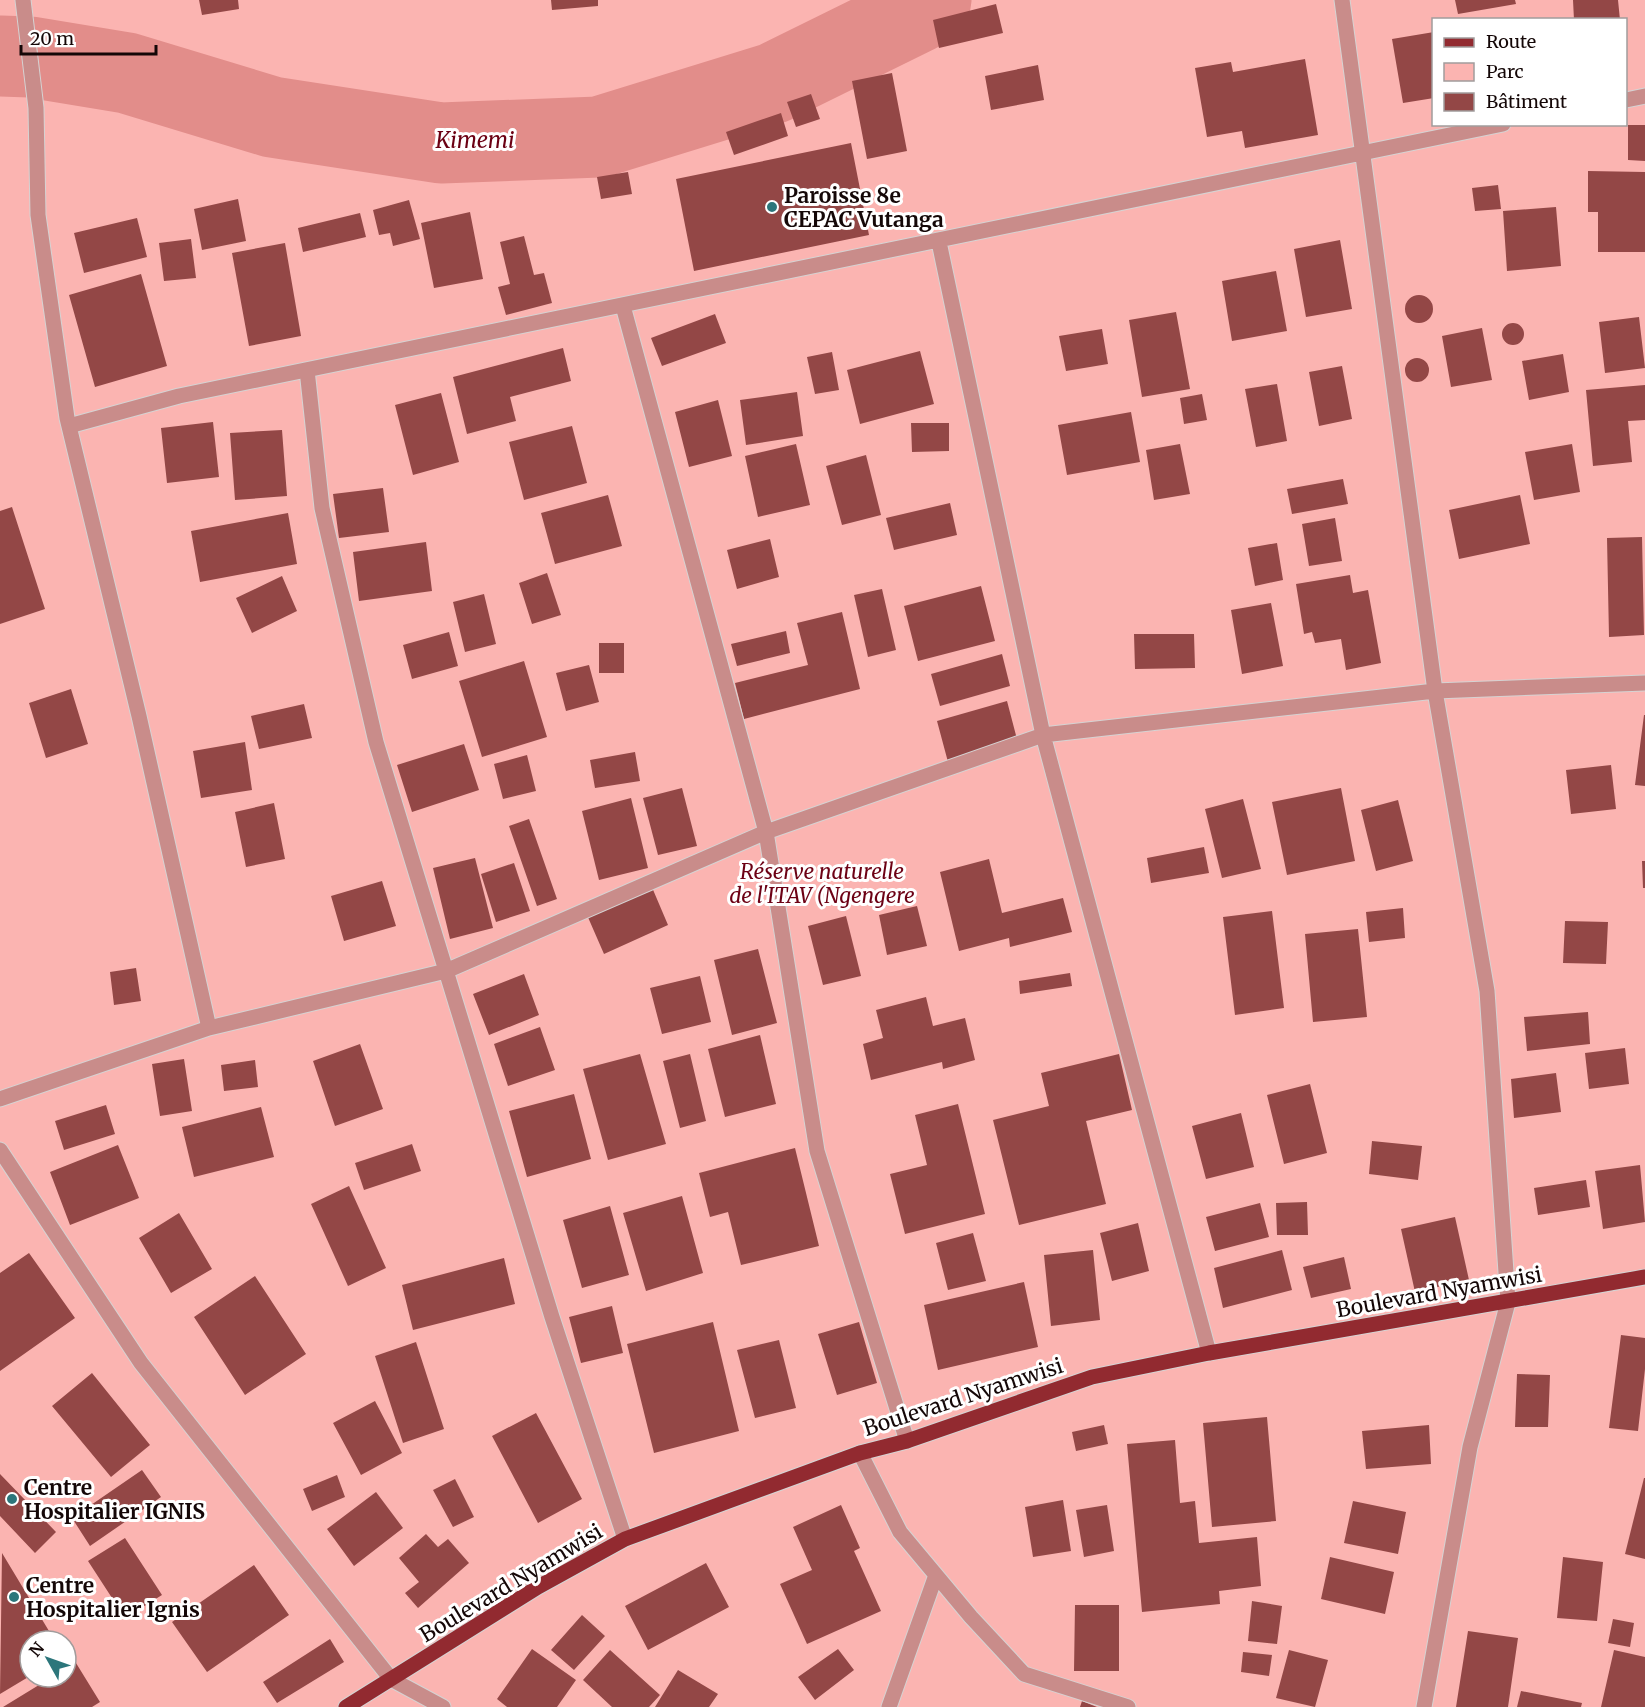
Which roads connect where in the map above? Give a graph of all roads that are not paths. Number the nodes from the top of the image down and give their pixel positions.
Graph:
1 (23, 0) edge
2 (1342, 0) edge
3 (1645, 96) edge
4 (1627, 100) edge
5 (1493, 126) edge
6 (1362, 153) junction
7 (939, 242) junction
8 (623, 306) junction
9 (307, 370) junction
10 (69, 426) junction
11 (1645, 684) edge
12 (1435, 691) junction
13 (1043, 735) junction
14 (766, 832) junction
15 (446, 971) junction
16 (209, 1028) junction
17 (0, 1099) edge
18 (0, 1150) edge
19 (1645, 1277) edge
20 (1508, 1302) junction
21 (1209, 1353) junction
22 (907, 1441) junction
23 (860, 1453) junction
24 (626, 1539) junction
25 (936, 1575) junction
26 (391, 1679) junction
27 (346, 1707) edge
28 (443, 1707) edge
29 (889, 1707) edge
30 (1128, 1707) edge
31 (1424, 1707) edge

1 - 10 street
2 - 6 street
3 - 4 street
5 - 6 street
6 - 7 street
6 - 12 street
7 - 8 street
7 - 13 street
8 - 9 street
8 - 14 street
9 - 10 street
9 - 15 street
10 - 16 street
11 - 12 street
12 - 13 street
12 - 20 street
13 - 14 street
13 - 21 street
14 - 15 street
14 - 22 street
15 - 16 street
15 - 24 street
16 - 17 street
18 - 26 street
19 - 20 main road, Boulevard Nyamwisi
20 - 21 main road, Boulevard Nyamwisi
20 - 31 street
21 - 22 main road, Boulevard Nyamwisi
22 - 23 main road, Boulevard Nyamwisi
23 - 24 main road, Boulevard Nyamwisi
23 - 25 street
24 - 26 main road, Boulevard Nyamwisi
25 - 29 street
25 - 30 street
26 - 27 main road, Boulevard Nyamwisi
26 - 28 street

